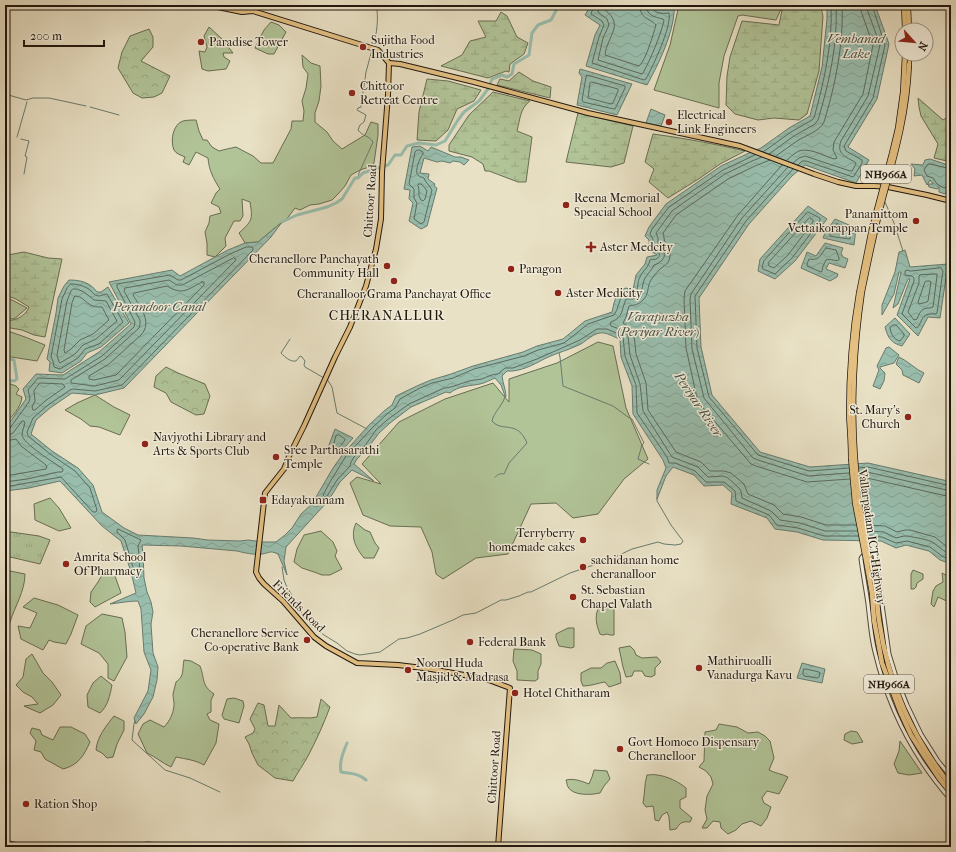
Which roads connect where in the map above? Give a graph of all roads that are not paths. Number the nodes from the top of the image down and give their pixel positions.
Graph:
1 (208, 5) edge
2 (904, 5) edge
3 (908, 5) edge
4 (905, 22) edge
5 (909, 22) edge
6 (905, 62) edge
7 (909, 62) edge
8 (389, 63) junction
9 (951, 201) edge
10 (860, 293) junction
11 (853, 458) junction
12 (258, 556) joint
13 (868, 560) junction
14 (510, 688) joint
15 (951, 777) edge
16 (951, 786) edge
17 (951, 793) edge
18 (951, 800) edge
19 (5, 842) edge
20 (26, 847) edge
21 (127, 847) edge
22 (177, 847) edge
23 (498, 847) edge

1 - 8 main road
2 - 4 highway
3 - 5 highway
6 - 10 highway, Vallarpadam ICT Highway / NH966A, bridge
7 - 10 highway, Vallarpadam ICT Highway / NH966A, bridge
8 - 9 main road, bridge
8 - 12 main road, Chittoor Road
10 - 11 highway, Vallarpadam ICT Highway / NH966A
10 - 11 highway, Vallarpadam ICT Highway / NH966A
11 - 13 highway, Vallarpadam ICT Highway / NH966A, bridge
12 - 14 main road, Friends Road
13 - 16 highway, Vallarpadam ICT Highway / NH966A
13 - 17 highway, Vallarpadam ICT Highway / NH966A
14 - 23 main road, Chittoor Road
15 - 18 street
19 - 20 street
21 - 22 street

